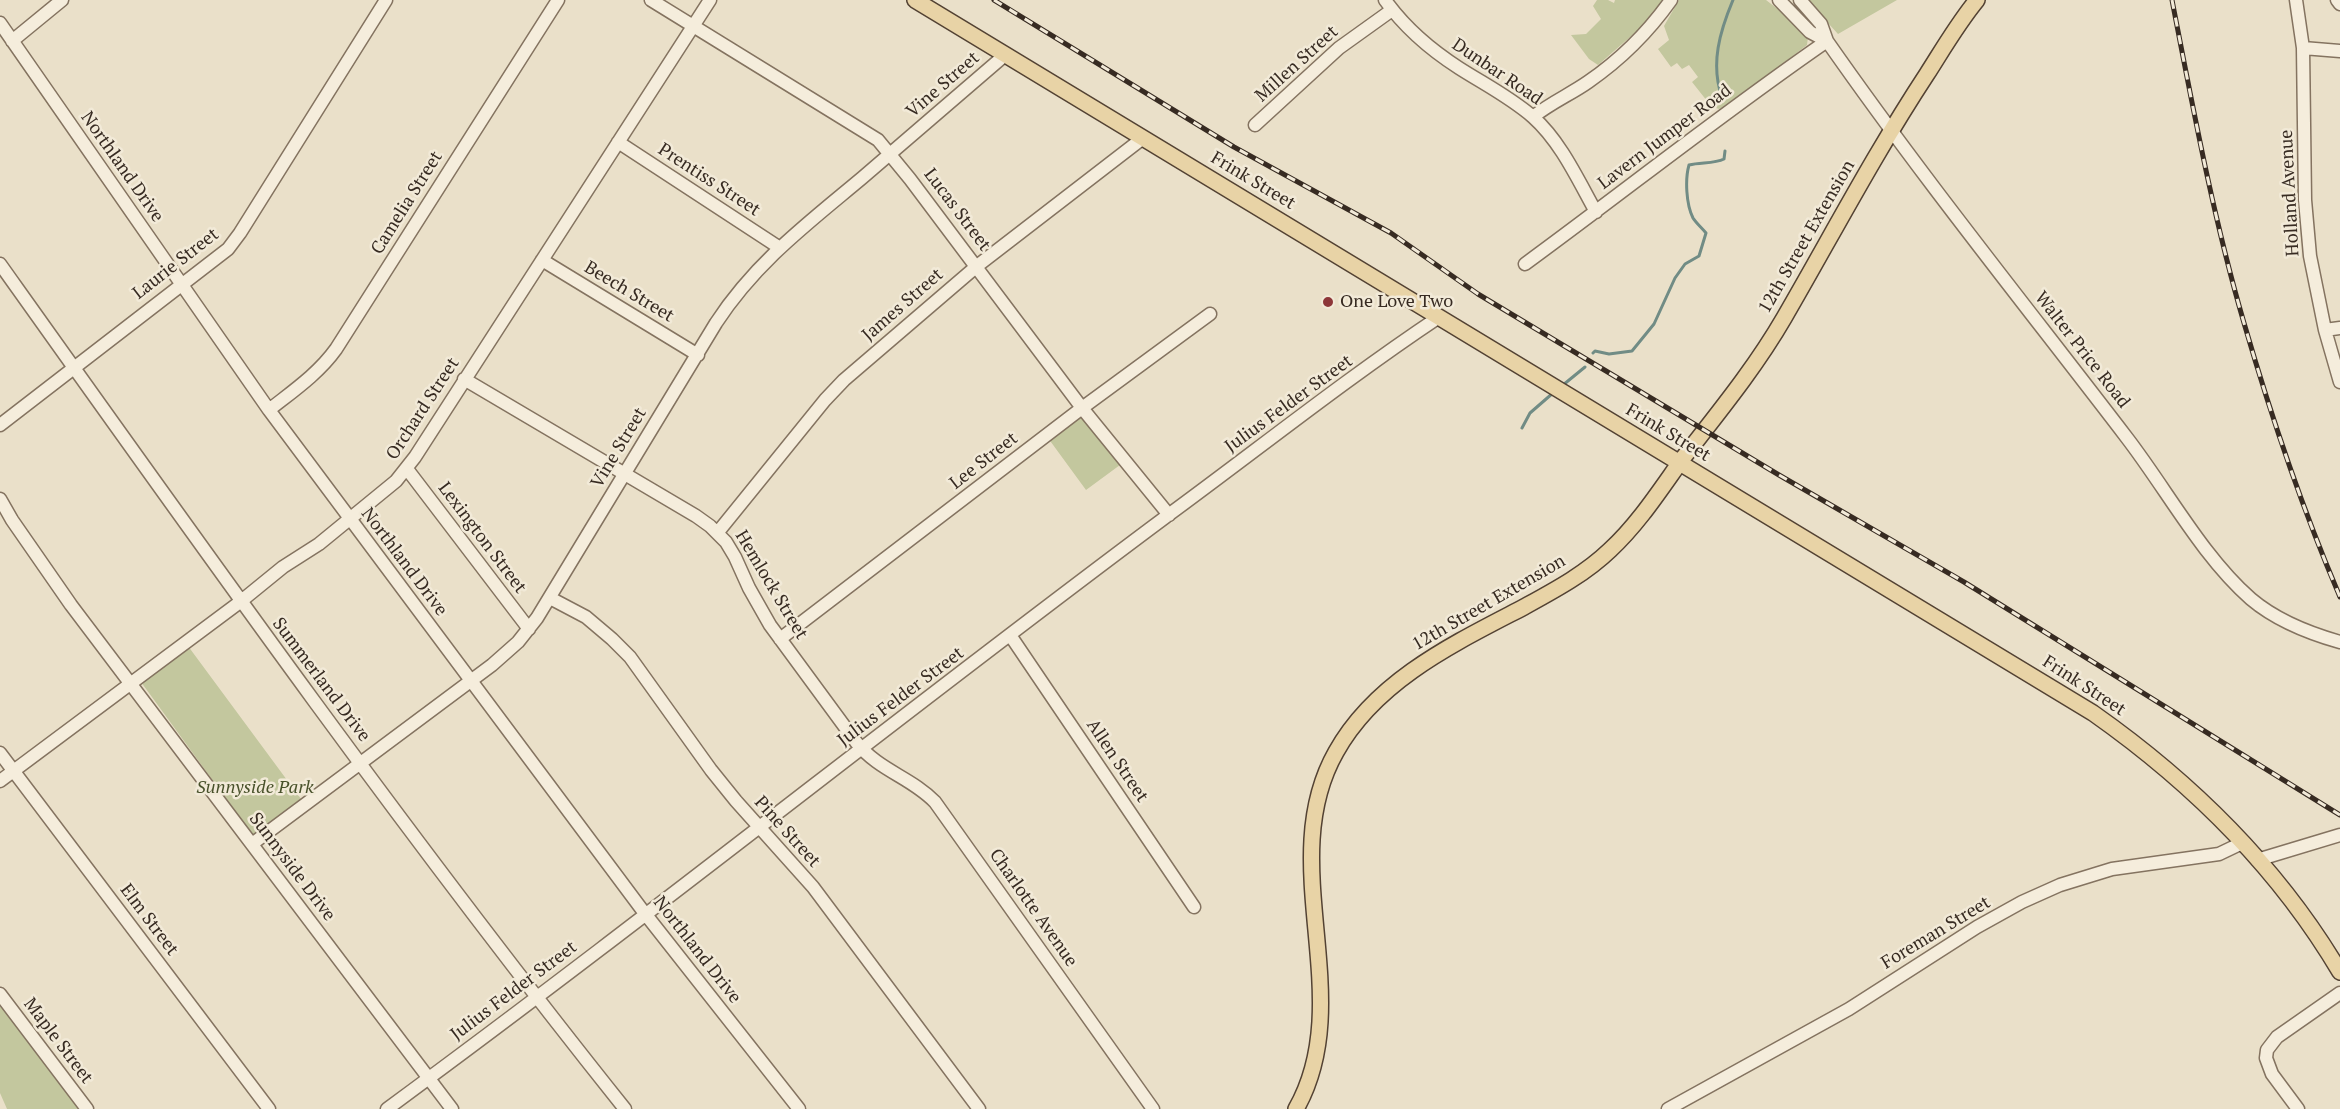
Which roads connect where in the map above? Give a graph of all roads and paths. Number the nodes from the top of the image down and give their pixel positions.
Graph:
1 (62, 0) edge
2 (386, 0) edge
3 (558, 0) edge
4 (651, 0) edge
5 (710, 0) edge
6 (915, 0) edge
7 (1671, 0) edge
8 (1779, 0) edge
9 (1800, 0) edge
10 (1977, 0) edge
11 (2295, 0) edge
12 (2337, 0) edge
13 (2340, 4) edge
14 (1389, 5) edge
15 (0, 23) edge
16 (693, 26) junction
17 (12, 41) junction
18 (1827, 41) junction
19 (2303, 48) junction
20 (2340, 51) edge
21 (1005, 55) junction
22 (1533, 117) junction
23 (1255, 125) dead end
24 (1890, 131) junction
25 (1143, 138) junction
26 (618, 142) junction
27 (890, 154) junction
28 (1596, 212) junction
29 (780, 248) junction
30 (542, 260) junction
31 (0, 264) edge
32 (1525, 264) dead end
33 (977, 266) junction
34 (181, 283) junction
35 (1210, 314) dead end
36 (1439, 317) junction
37 (2340, 328) edge
38 (2325, 330) junction
39 (698, 355) junction
40 (73, 366) junction
41 (464, 379) junction
42 (2340, 382) edge
43 (1082, 408) junction
44 (269, 410) junction
45 (0, 425) edge
46 (1680, 463) junction
47 (407, 469) junction
48 (624, 475) junction
49 (0, 499) edge
50 (1168, 515) junction
51 (350, 519) junction
52 (718, 532) junction
53 (550, 598) junction
54 (240, 602) junction
55 (529, 629) junction
56 (1010, 635) junction
57 (780, 639) junction
58 (2340, 642) edge
59 (471, 680) junction
60 (131, 684) junction
61 (862, 749) junction
62 (0, 753) edge
63 (360, 763) junction
64 (14, 771) junction
65 (0, 781) edge
66 (759, 827) junction
67 (2340, 835) edge
68 (2242, 843) junction
69 (252, 844) junction
70 (2257, 860) junction
71 (1194, 908) dead end
72 (645, 914) junction
73 (2340, 972) edge
74 (2340, 993) edge
75 (0, 994) edge
76 (536, 997) junction
77 (428, 1079) junction
78 (87, 1109) edge
79 (269, 1109) edge
80 (387, 1109) edge
81 (452, 1109) edge
82 (625, 1109) edge
83 (799, 1109) edge
84 (980, 1109) edge
85 (1153, 1109) edge
86 (1296, 1109) edge
87 (1668, 1109) edge
88 (2298, 1109) edge

1 - 17 street
2 - 34 street, Laurie Street
3 - 44 street, Camelia Street
4 - 16 street, Lucas Street
5 - 16 street, Orchard Street
6 - 21 main road, Frink Street
7 - 22 street
8 - 18 street
9 - 18 street
10 - 24 main road, 12th Street Extension
11 - 19 street, Holland Avenue
12 - 13 street
14 - 22 street, Dunbar Road
14 - 23 street, Millen Street
15 - 17 street, Northland Drive
16 - 26 street, Orchard Street
16 - 27 street, Lucas Street
17 - 34 street, Northland Drive
18 - 24 street, Walter Price Road
18 - 28 street, Lavern Jumper Road
19 - 20 street
19 - 38 street, Holland Avenue
21 - 25 main road, Frink Street
21 - 27 street, Vine Street
22 - 28 street, Dunbar Road
24 - 46 main road, 12th Street Extension
24 - 58 street, Walter Price Road
25 - 33 street, James Street
25 - 36 main road, Frink Street
26 - 29 street, Prentiss Street
26 - 30 street, Orchard Street
27 - 29 street, Vine Street
27 - 33 street, Lucas Street
28 - 32 street, Lavern Jumper Road
29 - 39 street, Vine Street
30 - 39 street, Beech Street
30 - 41 street, Orchard Street
31 - 40 street, Summerland Drive
33 - 43 street, Lucas Street
33 - 52 street, James Street
34 - 40 street, Laurie Street
34 - 44 street, Northland Drive
35 - 43 street, Lee Street
36 - 46 main road, Frink Street
36 - 50 street, Julius Felder Street
37 - 38 street
38 - 42 street, Holland Avenue
39 - 48 street, Vine Street
40 - 45 street, Laurie Street
40 - 54 street, Summerland Drive
41 - 47 street, Orchard Street
41 - 48 street, Hemlock Street
43 - 50 street, Lucas Street
43 - 57 street, Lee Street
44 - 51 street, Northland Drive
46 - 68 main road, Frink Street
46 - 86 main road, 12th Street Extension
47 - 51 street, Orchard Street
47 - 55 street, Lexington Street
48 - 52 street, Hemlock Street
48 - 53 street, Vine Street
49 - 60 street, Sunnyside Drive
50 - 56 street, Julius Felder Street
51 - 54 street, Orchard Street
51 - 59 street, Northland Drive
52 - 57 street, Hemlock Street
53 - 55 street, Vine Street
53 - 66 street, Pine Street
54 - 60 street, Orchard Street
54 - 63 street, Summerland Drive
55 - 59 street, Vine Street
56 - 61 street, Julius Felder Street
56 - 71 street, Allen Street
57 - 61 street, Hemlock Street
59 - 63 street, Vine Street
59 - 72 street, Northland Drive
60 - 64 street, Orchard Street
60 - 69 street, Sunnyside Drive
61 - 66 street, Julius Felder Street
61 - 85 street, Charlotte Avenue
62 - 64 street, Elm Street
63 - 69 street, Vine Street
63 - 76 street, Summerland Drive
64 - 65 street, Orchard Street
64 - 79 street, Elm Street
66 - 72 street, Julius Felder Street
66 - 84 street, Pine Street
67 - 70 street
68 - 70 main road, Frink Street
68 - 87 street, Foreman Street
69 - 77 street, Sunnyside Drive
70 - 73 main road, Frink Street
72 - 76 street, Julius Felder Street
72 - 83 street, Northland Drive
74 - 88 street
75 - 78 street, Maple Street
76 - 77 street, Julius Felder Street
76 - 82 street, Summerland Drive
77 - 80 street, Julius Felder Street
77 - 81 street, Sunnyside Drive

